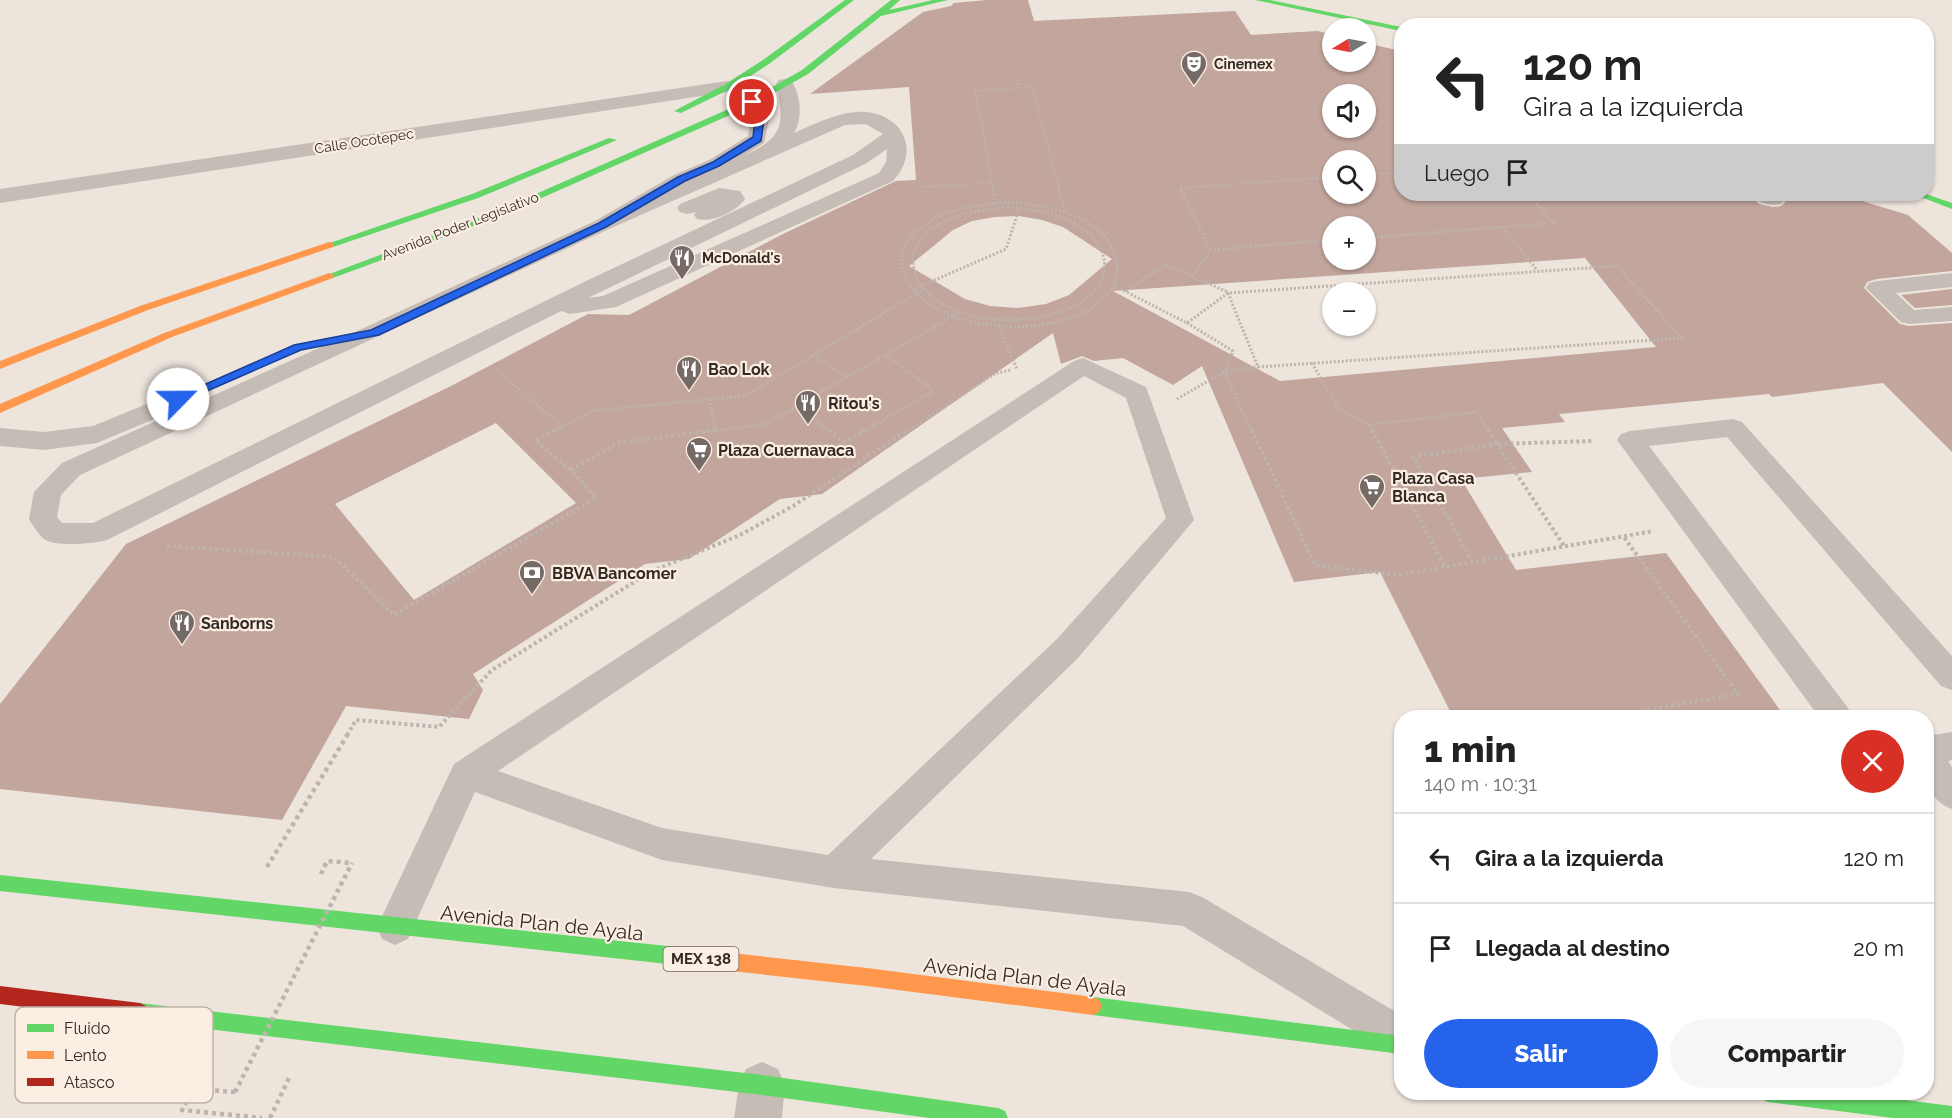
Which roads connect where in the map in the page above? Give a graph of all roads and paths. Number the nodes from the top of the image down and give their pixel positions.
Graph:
1 (850, 0) edge
2 (896, 0) edge
3 (944, 0) edge
4 (1259, 0) edge
5 (879, 14) junction
6 (1394, 28) edge
7 (1017, 79) dead end
8 (785, 84) junction
9 (727, 87) junction
10 (1019, 88) junction
11 (752, 102) junction
12 (670, 115) dead end
13 (627, 133) dead end
14 (895, 134) junction
15 (766, 152) junction
16 (1394, 173) edge
17 (1376, 174) edge
18 (1322, 178) edge
19 (992, 183) junction
20 (917, 186) dead end
21 (0, 196) edge
22 (475, 196) junction
23 (1934, 200) edge
24 (1535, 201) edge
25 (1952, 206) edge
26 (997, 208) junction
27 (1019, 209) junction
28 (500, 213) junction
29 (1067, 219) junction
30 (602, 225) junction
31 (1502, 227) junction
32 (1376, 237) edge
33 (1322, 241) edge
34 (1210, 250) junction
35 (1538, 271) junction
36 (491, 276) junction
37 (1192, 277) junction
38 (1952, 280) edge
39 (1113, 285) junction
40 (590, 288) junction
41 (924, 289) junction
42 (912, 290) junction
43 (1126, 291) junction
44 (1228, 293) junction
45 (547, 310) junction
46 (961, 311) junction
47 (1952, 314) edge
48 (1186, 323) junction
49 (999, 326) junction
50 (375, 332) junction
51 (472, 347) junction
52 (813, 355) junction
53 (886, 355) junction
54 (1312, 363) junction
55 (0, 365) edge
56 (1258, 366) junction
57 (1018, 369) dead end
58 (1224, 372) junction
59 (847, 378) junction
60 (710, 399) junction
61 (797, 406) junction
62 (0, 409) edge
63 (1146, 418) junction
64 (1369, 425) junction
65 (562, 427) junction
66 (715, 431) junction
67 (0, 437) edge
68 (1630, 440) junction
69 (1497, 444) junction
70 (571, 470) junction
71 (1693, 524) junction
72 (1623, 536) junction
73 (167, 546) dead end
74 (1564, 546) junction
75 (1473, 562) junction
76 (1445, 567) junction
77 (492, 670) dead end
78 (1952, 677) edge
79 (1646, 710) edge
80 (1832, 710) edge
81 (1952, 746) edge
82 (1934, 749) edge
83 (1934, 768) edge
84 (466, 774) junction
85 (1952, 794) edge
86 (352, 863) dead end
87 (834, 872) junction
88 (0, 883) edge
89 (241, 910) junction
90 (395, 927) junction
91 (0, 994) edge
92 (92, 1007) edge
93 (213, 1024) edge
94 (1394, 1033) edge
95 (1394, 1044) edge
96 (213, 1090) edge
97 (1829, 1100) edge
98 (760, 1101) edge
99 (186, 1103) edge
100 (1952, 1116) edge
101 (262, 1118) edge
102 (998, 1118) edge

1 - 9 street
2 - 5 street, Avenida Poder Legislativo
3 - 5 street
4 - 6 street
5 - 8 street, Avenida Poder Legislativo
7 - 10 path
8 - 11 street, Avenida Poder Legislativo
8 - 15 lane
9 - 12 street
9 - 21 street, Calle Ocotepec
10 - 19 path
10 - 29 path
11 - 28 street, Avenida Poder Legislativo
11 - 30 lane
13 - 22 street, Avenida Poder Legislativo
14 - 15 lane
14 - 40 lane
14 - 45 lane
15 - 30 lane
16 - 17 path
18 - 34 path
19 - 20 path
19 - 26 path
22 - 28 street
22 - 55 street, Avenida Poder Legislativo
23 - 25 street
24 - 31 path
26 - 27 path
26 - 41 path
27 - 29 path
27 - 42 path
28 - 62 street, Avenida Poder Legislativo
29 - 46 path
30 - 36 lane
31 - 32 path
31 - 35 path
33 - 34 path
34 - 37 path
35 - 44 path
35 - 54 path
36 - 40 lane
36 - 50 lane
37 - 43 path
37 - 44 path
38 - 47 lane
39 - 42 path
39 - 43 path
39 - 49 path
40 - 45 lane
41 - 46 path
41 - 52 path
42 - 49 path
43 - 48 path
44 - 48 path
44 - 56 path
45 - 51 lane
46 - 53 path
48 - 58 path
49 - 57 path
50 - 51 lane
50 - 67 lane
51 - 65 path
52 - 59 path
52 - 60 path
53 - 59 path
53 - 61 path
54 - 56 path
54 - 64 path
56 - 58 path
58 - 63 path
58 - 76 path
59 - 61 path
60 - 65 path
60 - 66 path
61 - 66 path
63 - 84 lane
63 - 87 lane
64 - 69 path
64 - 76 path
65 - 70 path
66 - 70 path
68 - 69 path
68 - 71 lane
68 - 78 lane
69 - 74 path
69 - 75 path
70 - 73 path
71 - 72 path
71 - 80 lane
72 - 74 path
72 - 79 path
74 - 75 path
75 - 76 path
77 - 89 path
81 - 82 lane
83 - 85 lane
84 - 87 lane
84 - 90 lane
86 - 96 path, bridge
87 - 94 lane
88 - 89 street, Avenida Plan de Ayala / MEX 138
89 - 90 street, Avenida Plan de Ayala / MEX 138
90 - 95 street, Avenida Plan de Ayala / MEX 138
91 - 92 street
93 - 98 street
97 - 100 street
98 - 102 street
99 - 101 path, bridge

